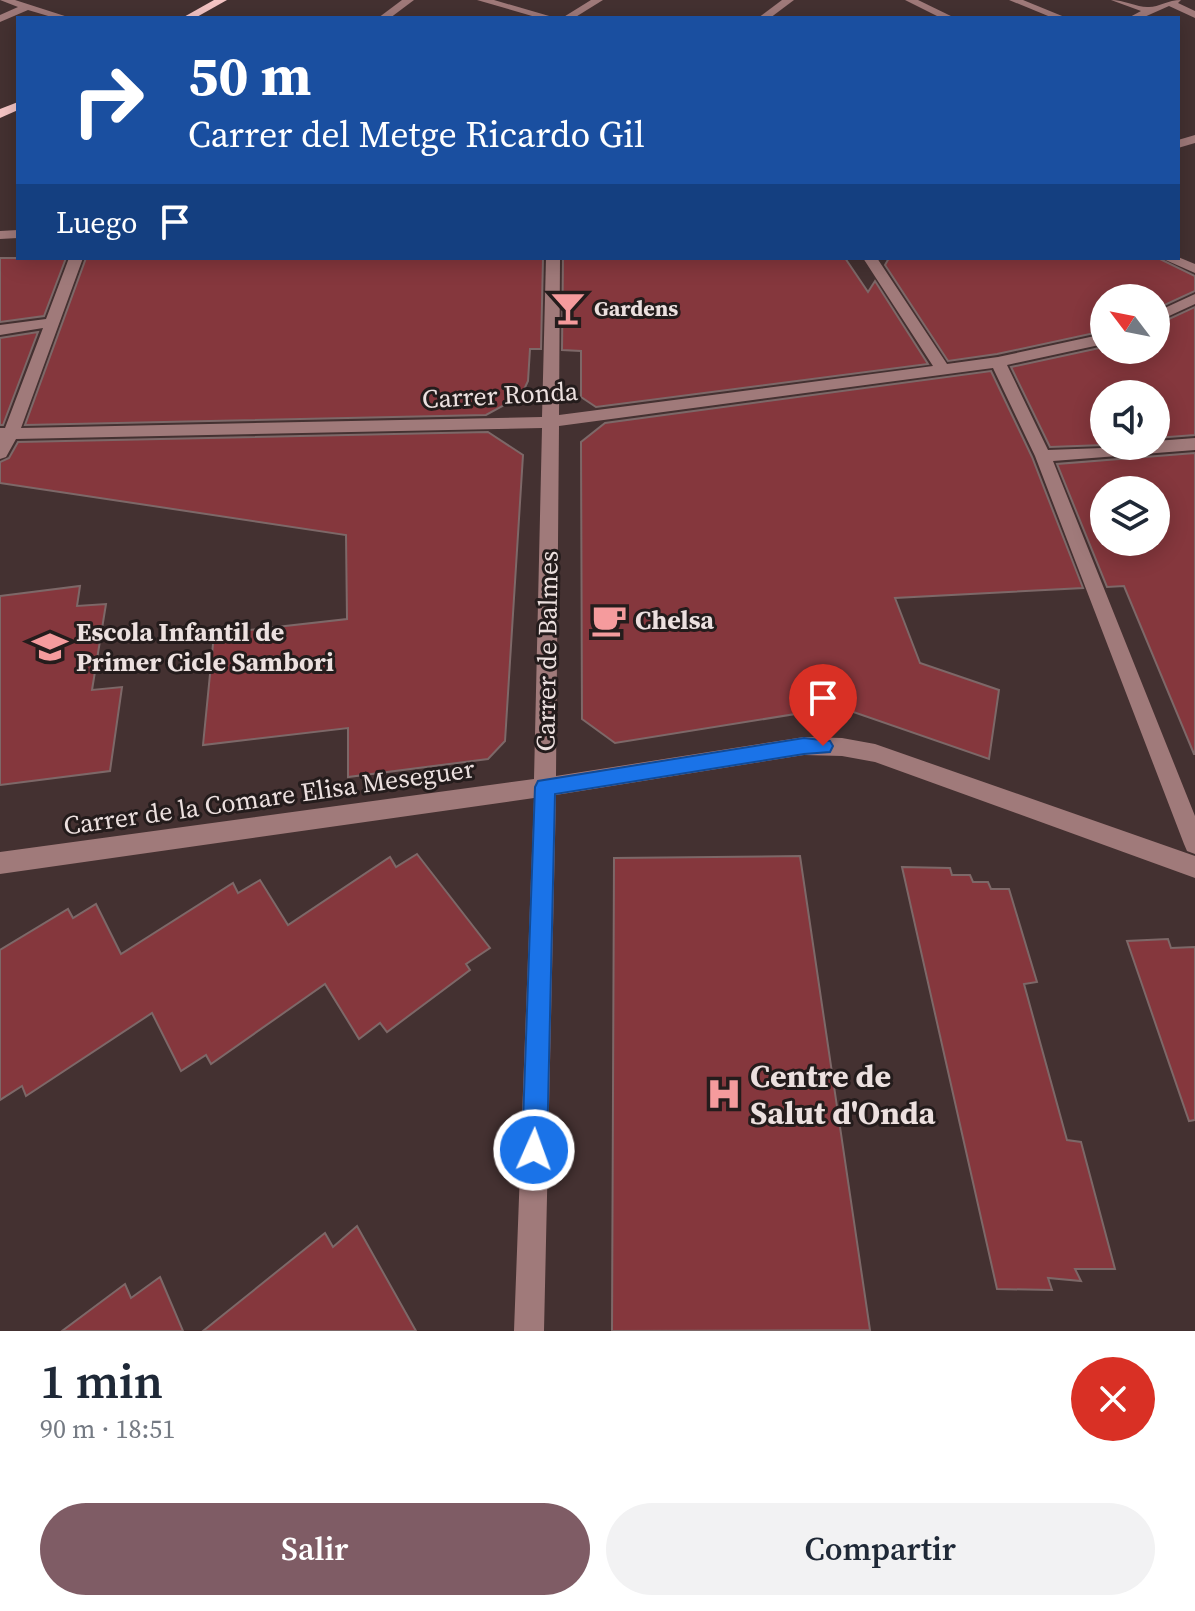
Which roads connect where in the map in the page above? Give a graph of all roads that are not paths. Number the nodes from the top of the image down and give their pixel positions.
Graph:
1 (4, 0) edge
2 (222, 0) edge
3 (409, 0) edge
4 (482, 0) edge
5 (598, 0) edge
6 (789, 0) edge
7 (910, 0) edge
8 (1014, 0) edge
9 (1116, 0) edge
10 (1173, 2) edge
11 (27, 7) junction
12 (1151, 11) junction
13 (1195, 15) edge
14 (59, 16) edge
15 (191, 16) edge
16 (386, 16) edge
17 (543, 16) edge
18 (570, 16) edge
19 (766, 16) edge
20 (946, 16) edge
21 (1057, 16) edge
22 (1138, 16) edge
23 (0, 19) edge
24 (75, 260) edge
25 (553, 260) edge
26 (871, 260) edge
27 (1173, 260) edge
28 (1195, 269) edge
29 (1195, 298) edge
30 (1170, 311) edge
31 (54, 322) junction
32 (0, 330) edge
33 (1090, 342) edge
34 (998, 362) junction
35 (943, 370) junction
36 (549, 422) junction
37 (6, 434) edge
38 (1195, 444) edge
39 (0, 453) edge
40 (1043, 456) junction
41 (545, 787) junction
42 (1195, 844) edge
43 (0, 863) edge
44 (1195, 867) edge
45 (529, 1331) edge

1 - 11 street
2 - 15 main road
3 - 16 street
4 - 17 street
5 - 18 street
6 - 19 street
7 - 20 street
8 - 21 street
9 - 12 street
10 - 12 street
10 - 13 street
11 - 14 street
11 - 23 street
12 - 22 street
24 - 31 street
25 - 36 street, Carrer de Balmes
26 - 35 street
27 - 28 street
29 - 30 street
31 - 32 street
31 - 37 street
33 - 34 street, Carrer Ronda
34 - 35 street, Carrer Ronda
34 - 40 street
35 - 36 street, Carrer Ronda
36 - 37 street, Carrer Ronda
36 - 41 street, Carrer de Balmes
37 - 39 street
38 - 40 street
40 - 42 street
41 - 43 street, Carrer de la Comare Elisa Meseguer
41 - 44 street, Carrer de la Comare Elisa Meseguer
41 - 45 street, Carrer de Balmes

